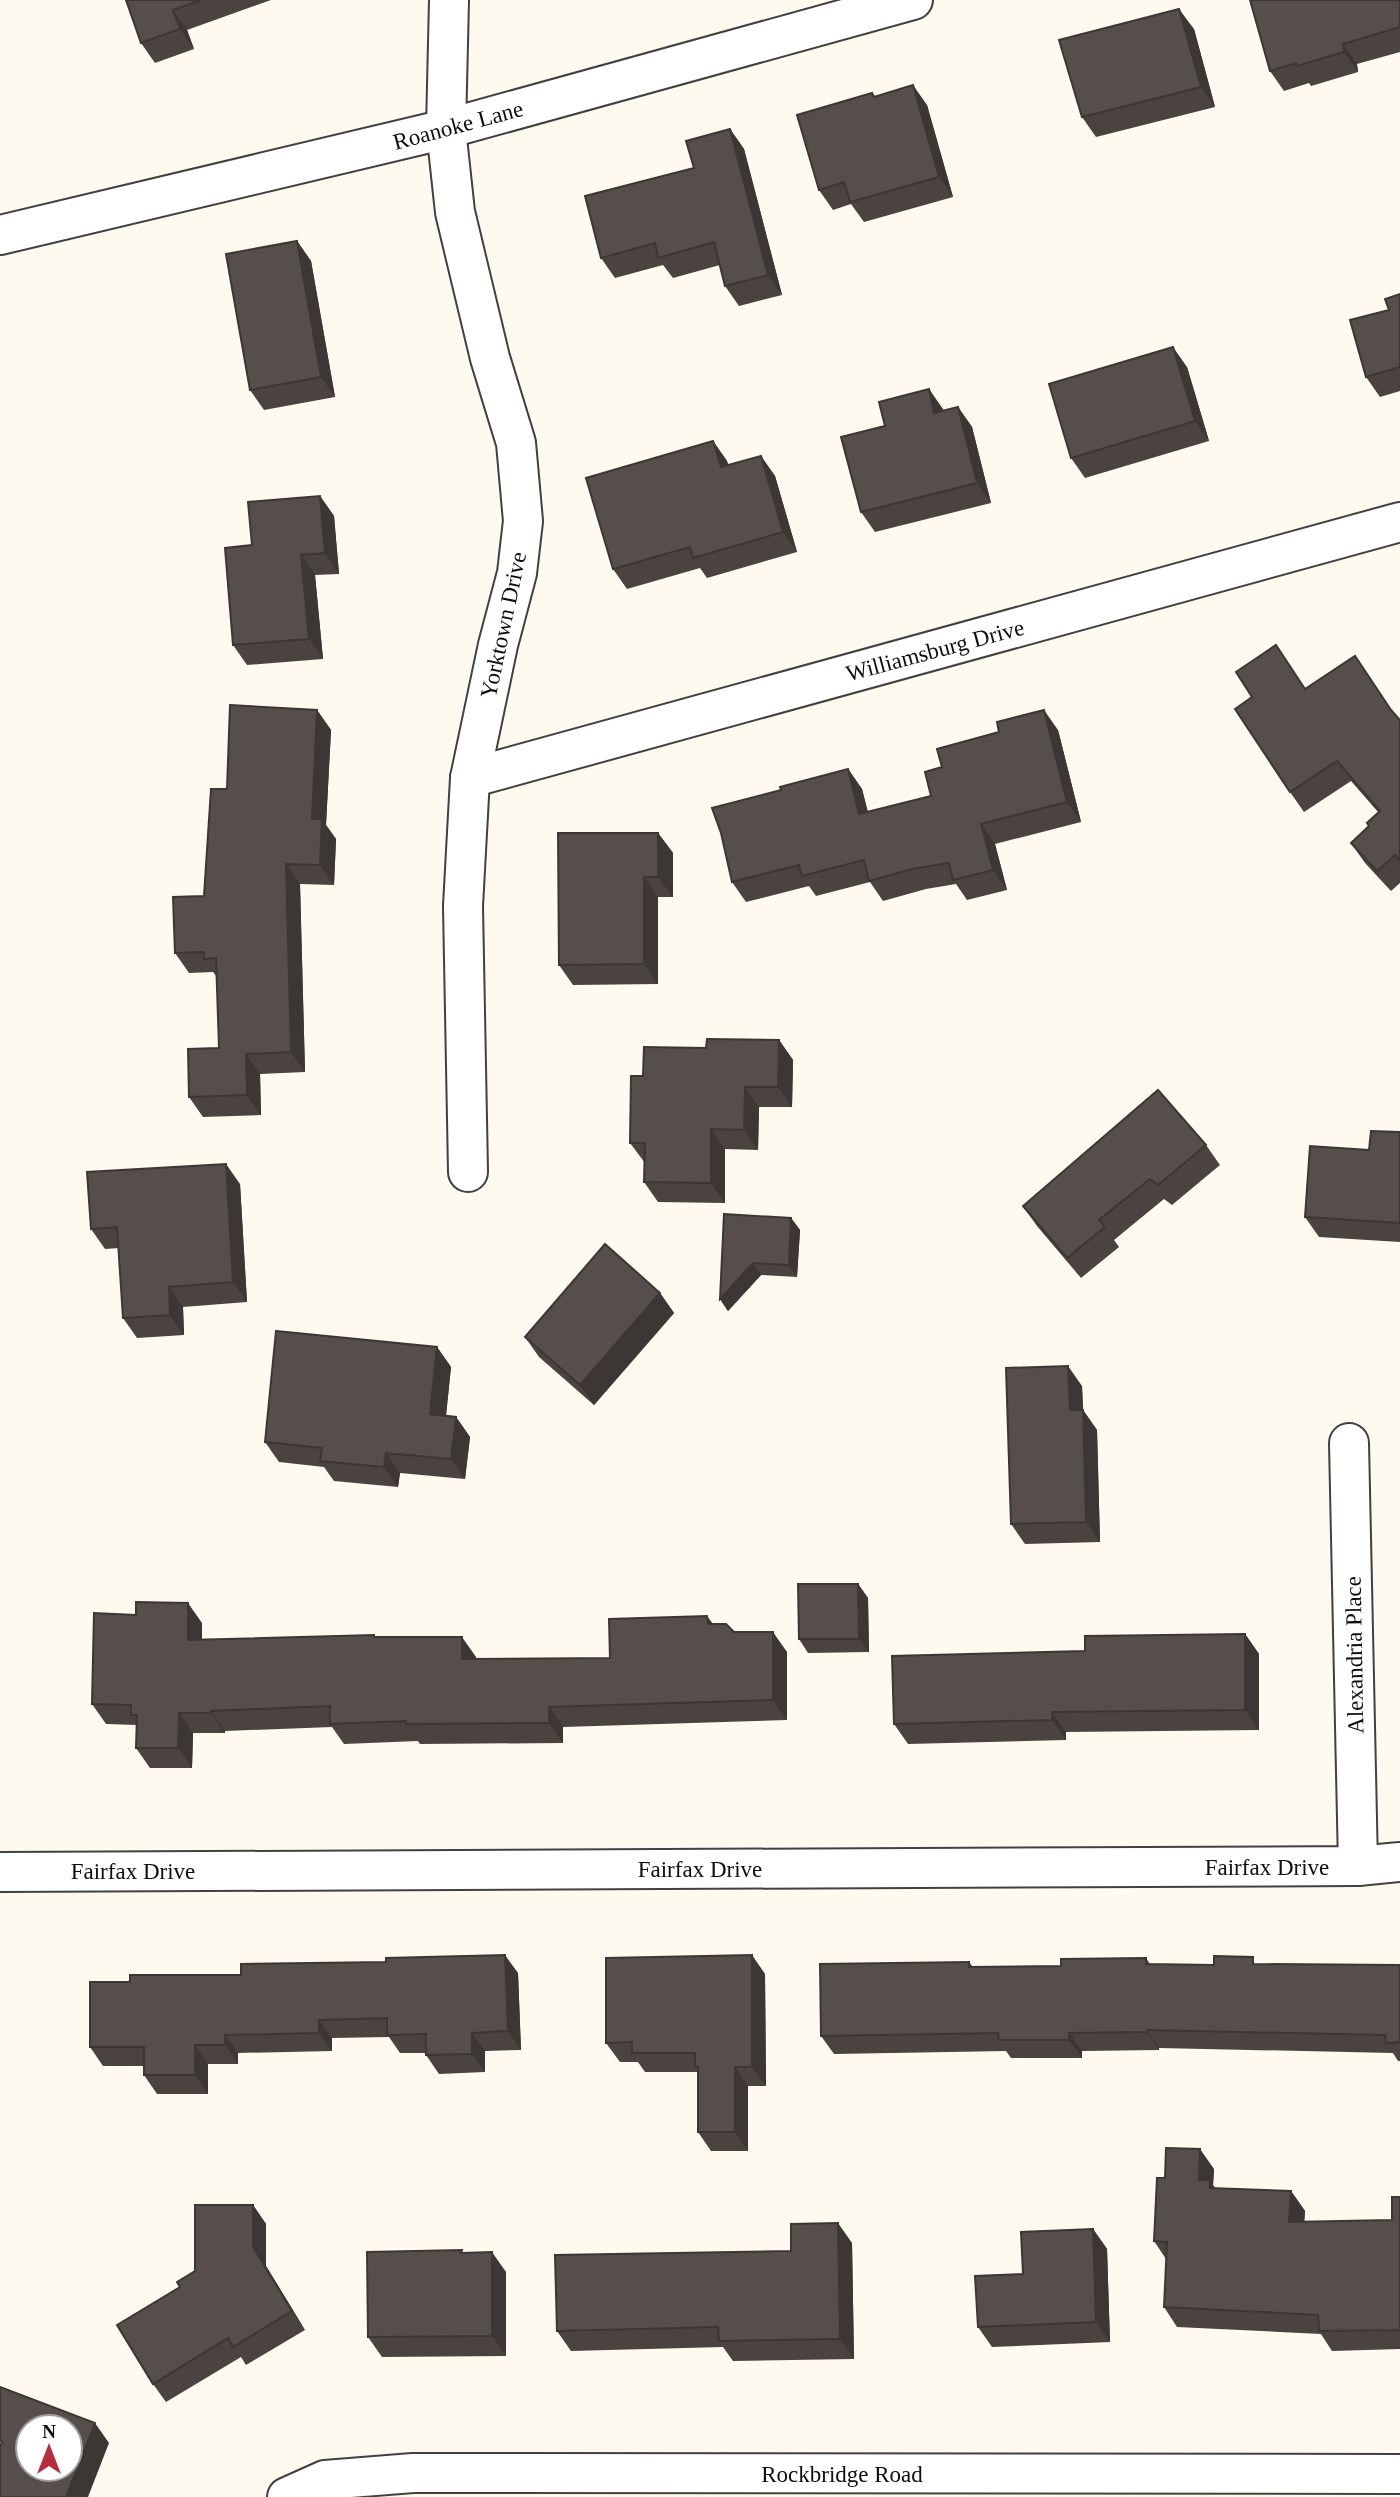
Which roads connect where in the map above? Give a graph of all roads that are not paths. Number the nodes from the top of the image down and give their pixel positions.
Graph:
1 (449, 0) edge
2 (913, 0) edge
3 (446, 129) junction
4 (0, 235) edge
5 (1392, 534) edge
6 (470, 778) junction
7 (468, 1172) dead end
8 (1349, 1443) dead end
9 (1400, 1863) edge
10 (1359, 1866) junction
11 (0, 1872) edge
12 (1400, 2474) edge
13 (287, 2497) edge

1 - 3 street, Yorktown Drive
2 - 3 street, Roanoke Lane
3 - 4 street, Roanoke Lane
3 - 6 street, Yorktown Drive
5 - 6 street, Williamsburg Drive
6 - 7 street, Yorktown Drive
8 - 10 street, Alexandria Place
9 - 10 street, Fairfax Drive
10 - 11 street, Fairfax Drive
12 - 13 street, Rockbridge Road

